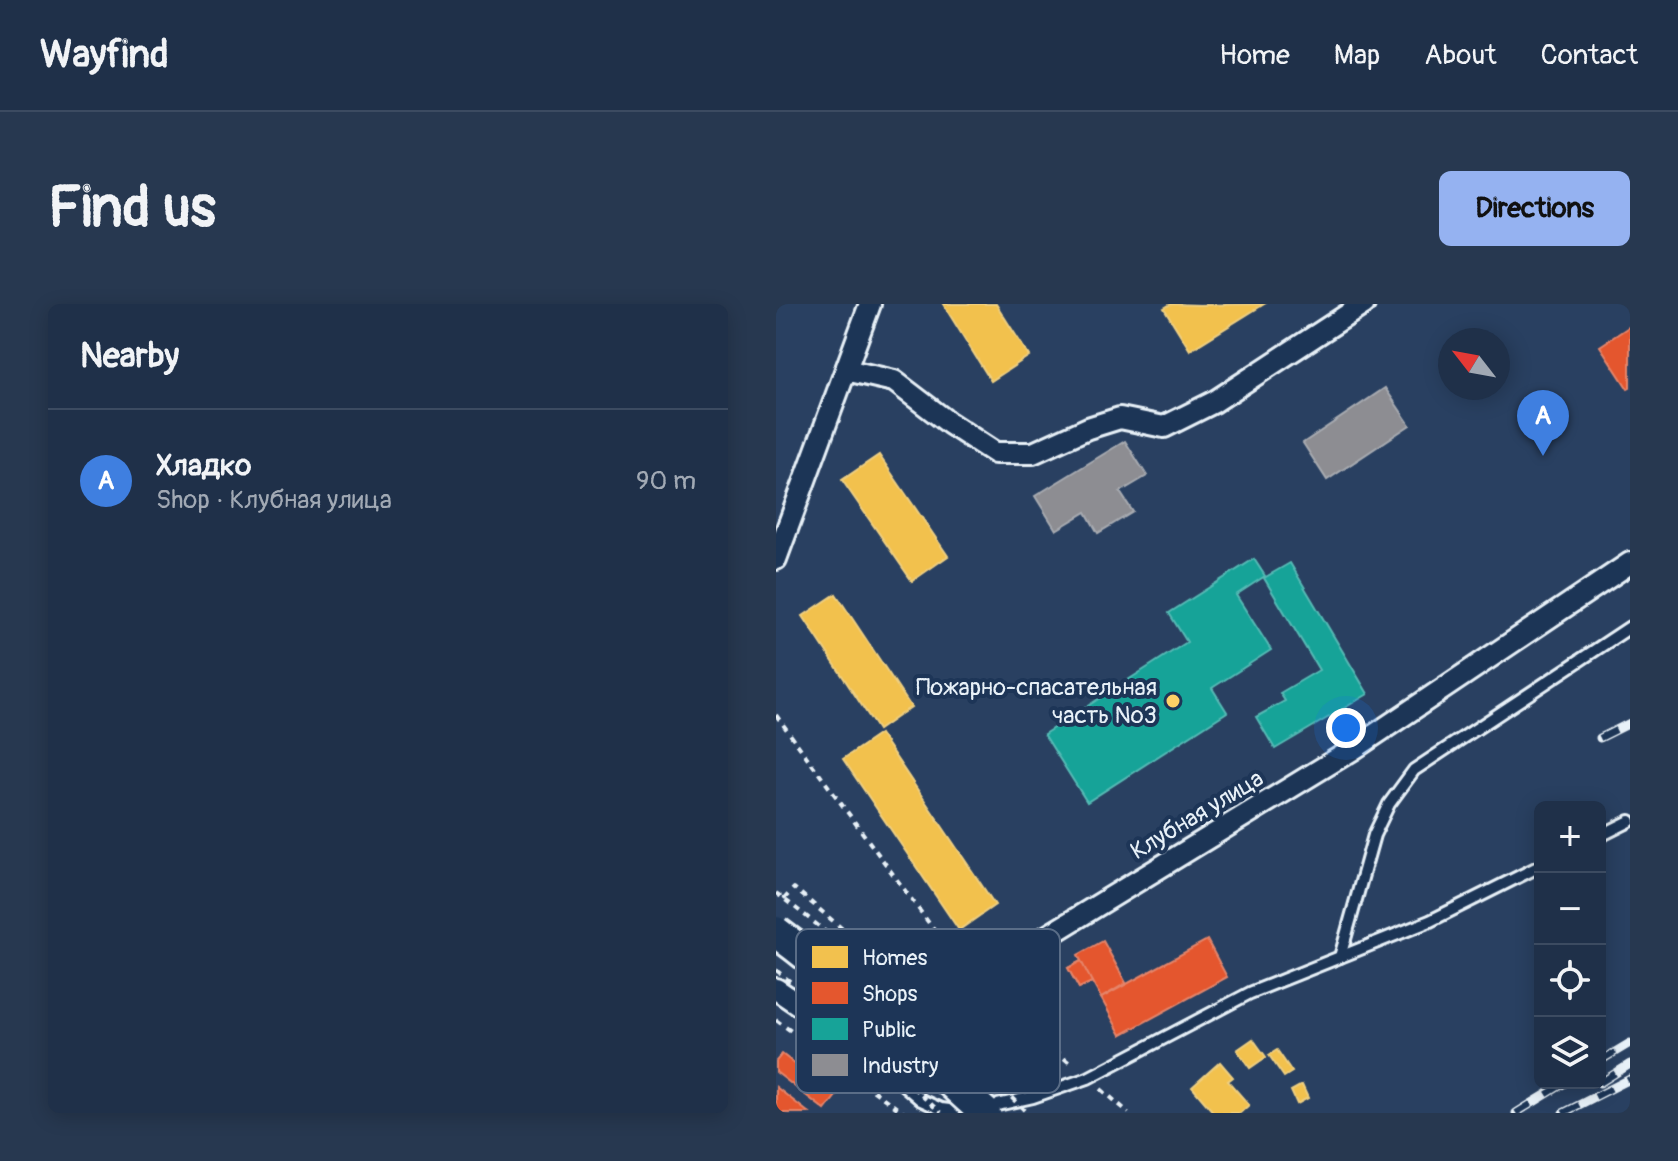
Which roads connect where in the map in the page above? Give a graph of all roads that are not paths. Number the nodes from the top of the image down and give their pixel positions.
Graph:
1 (870, 304) edge
2 (1364, 304) edge
3 (846, 370) junction
4 (776, 559) edge
5 (1630, 563) edge
6 (1630, 627) edge
7 (1630, 821) edge
8 (1606, 833) edge
9 (1534, 869) edge
10 (1059, 929) edge
11 (776, 932) edge
12 (796, 947) edge
13 (1340, 957) junction
14 (776, 989) edge
15 (796, 1003) edge
16 (1060, 1088) edge
17 (913, 1093) edge
18 (964, 1093) edge
19 (1045, 1093) edge
20 (985, 1113) edge

1 - 3 street
2 - 3 street
3 - 4 street
5 - 10 street, Клубная улица
6 - 13 lane
7 - 8 lane
9 - 13 lane
11 - 12 main road, bridge
13 - 16 lane
14 - 15 street
17 - 19 lane
18 - 20 main road, bridge

